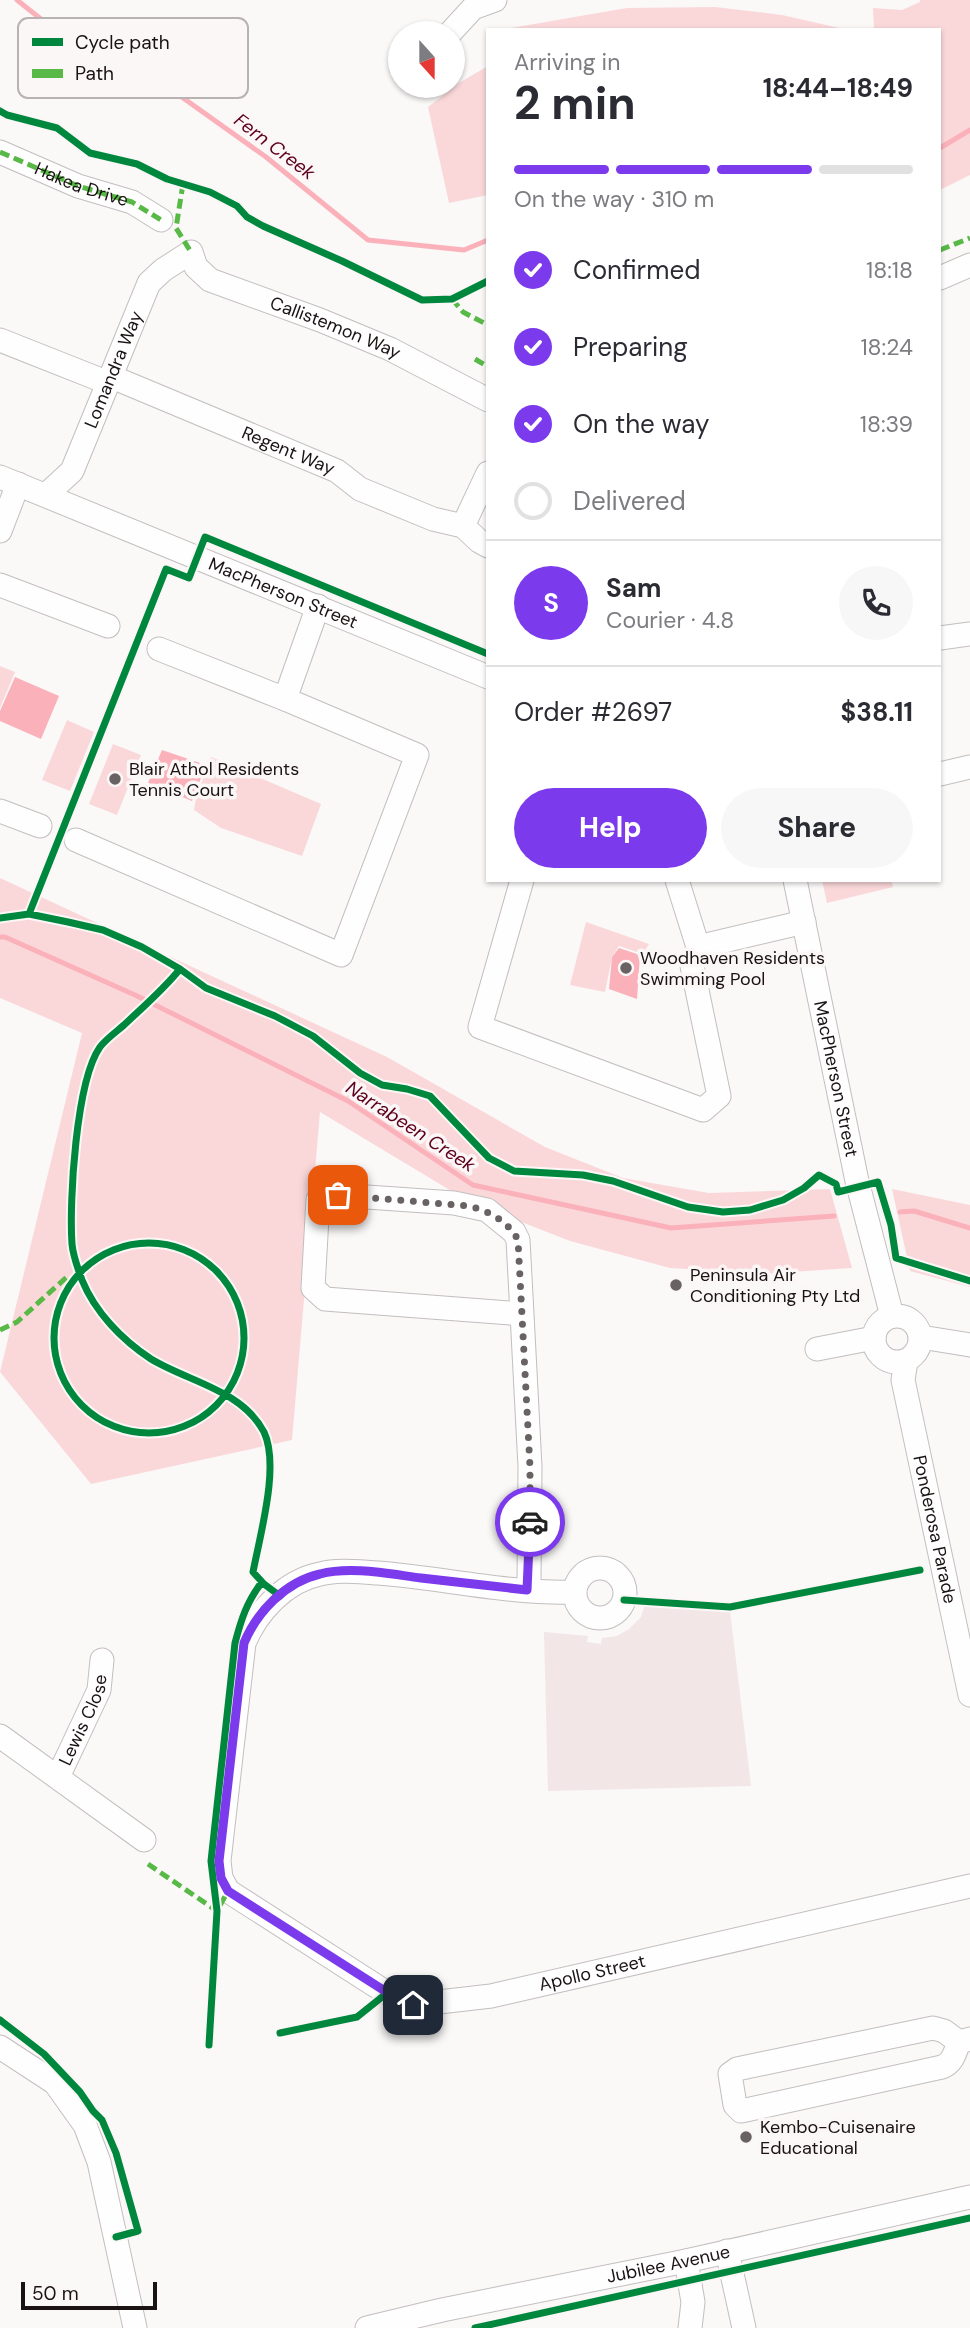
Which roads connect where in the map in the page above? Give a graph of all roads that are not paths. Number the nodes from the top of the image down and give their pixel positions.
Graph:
1 (495, 0) edge
2 (461, 21) edge
3 (0, 152) edge
4 (161, 220) dead end
5 (191, 253) joint
6 (970, 265) edge
7 (941, 278) edge
8 (0, 340) edge
9 (104, 377) junction
10 (486, 399) edge
11 (486, 476) edge
12 (9, 480) edge
13 (46, 495) junction
14 (463, 526) junction
15 (0, 531) edge
16 (486, 545) edge
17 (0, 584) edge
18 (318, 606) junction
19 (108, 626) dead end
20 (970, 634) edge
21 (941, 638) edge
22 (159, 649) dead end
23 (486, 676) edge
24 (285, 699) junction
25 (970, 767) edge
26 (941, 774) edge
27 (0, 811) edge
28 (40, 825) dead end
29 (76, 840) dead end
30 (521, 882) edge
31 (678, 882) edge
32 (795, 882) edge
33 (804, 922) junction
34 (698, 947) junction
35 (522, 1314) junction
36 (892, 1316) junction
37 (921, 1337) junction
38 (874, 1338) junction
39 (970, 1345) edge
40 (817, 1349) dead end
41 (906, 1361) junction
42 (527, 1590) junction
43 (575, 1592) dead end
44 (102, 1660) dead end
45 (970, 1695) edge
46 (0, 1736) edge
47 (58, 1777) junction
48 (144, 1840) dead end
49 (970, 1886) edge
50 (964, 2040) edge
51 (0, 2048) edge
52 (970, 2197) edge
53 (727, 2251) junction
54 (686, 2261) junction
55 (135, 2328) edge
56 (367, 2328) edge
57 (690, 2328) edge
58 (744, 2328) edge

1 - 2 street
3 - 4 street, Hakea Drive
5 - 9 street, Lomandra Way
5 - 10 street, Callistemon Way
6 - 7 street
8 - 9 street
9 - 13 street, Lomandra Way
9 - 14 street, Regent Way
11 - 14 street
12 - 13 street, MacPherson Street
12 - 15 street
13 - 18 street, MacPherson Street
14 - 16 street
17 - 19 street
18 - 23 street, MacPherson Street
18 - 24 street
20 - 21 street
22 - 24 street
24 - 29 street
25 - 26 street
27 - 28 street
30 - 34 street
31 - 34 street
32 - 33 street, MacPherson Street
33 - 34 street
33 - 36 street, MacPherson Street
35 - 35 street
35 - 42 street
36 - 37 street
36 - 38 street
37 - 39 street
37 - 41 street
38 - 40 street
38 - 41 street
41 - 45 street, Ponderosa Parade
42 - 43 street
42 - 49 street, Apollo Street
44 - 47 street, Lewis Close
46 - 47 street
47 - 48 street
50 - 50 street
51 - 55 street
52 - 53 street, Jubilee Avenue
53 - 54 street, Jubilee Avenue
53 - 58 street
54 - 56 street, Jubilee Avenue
54 - 57 street

